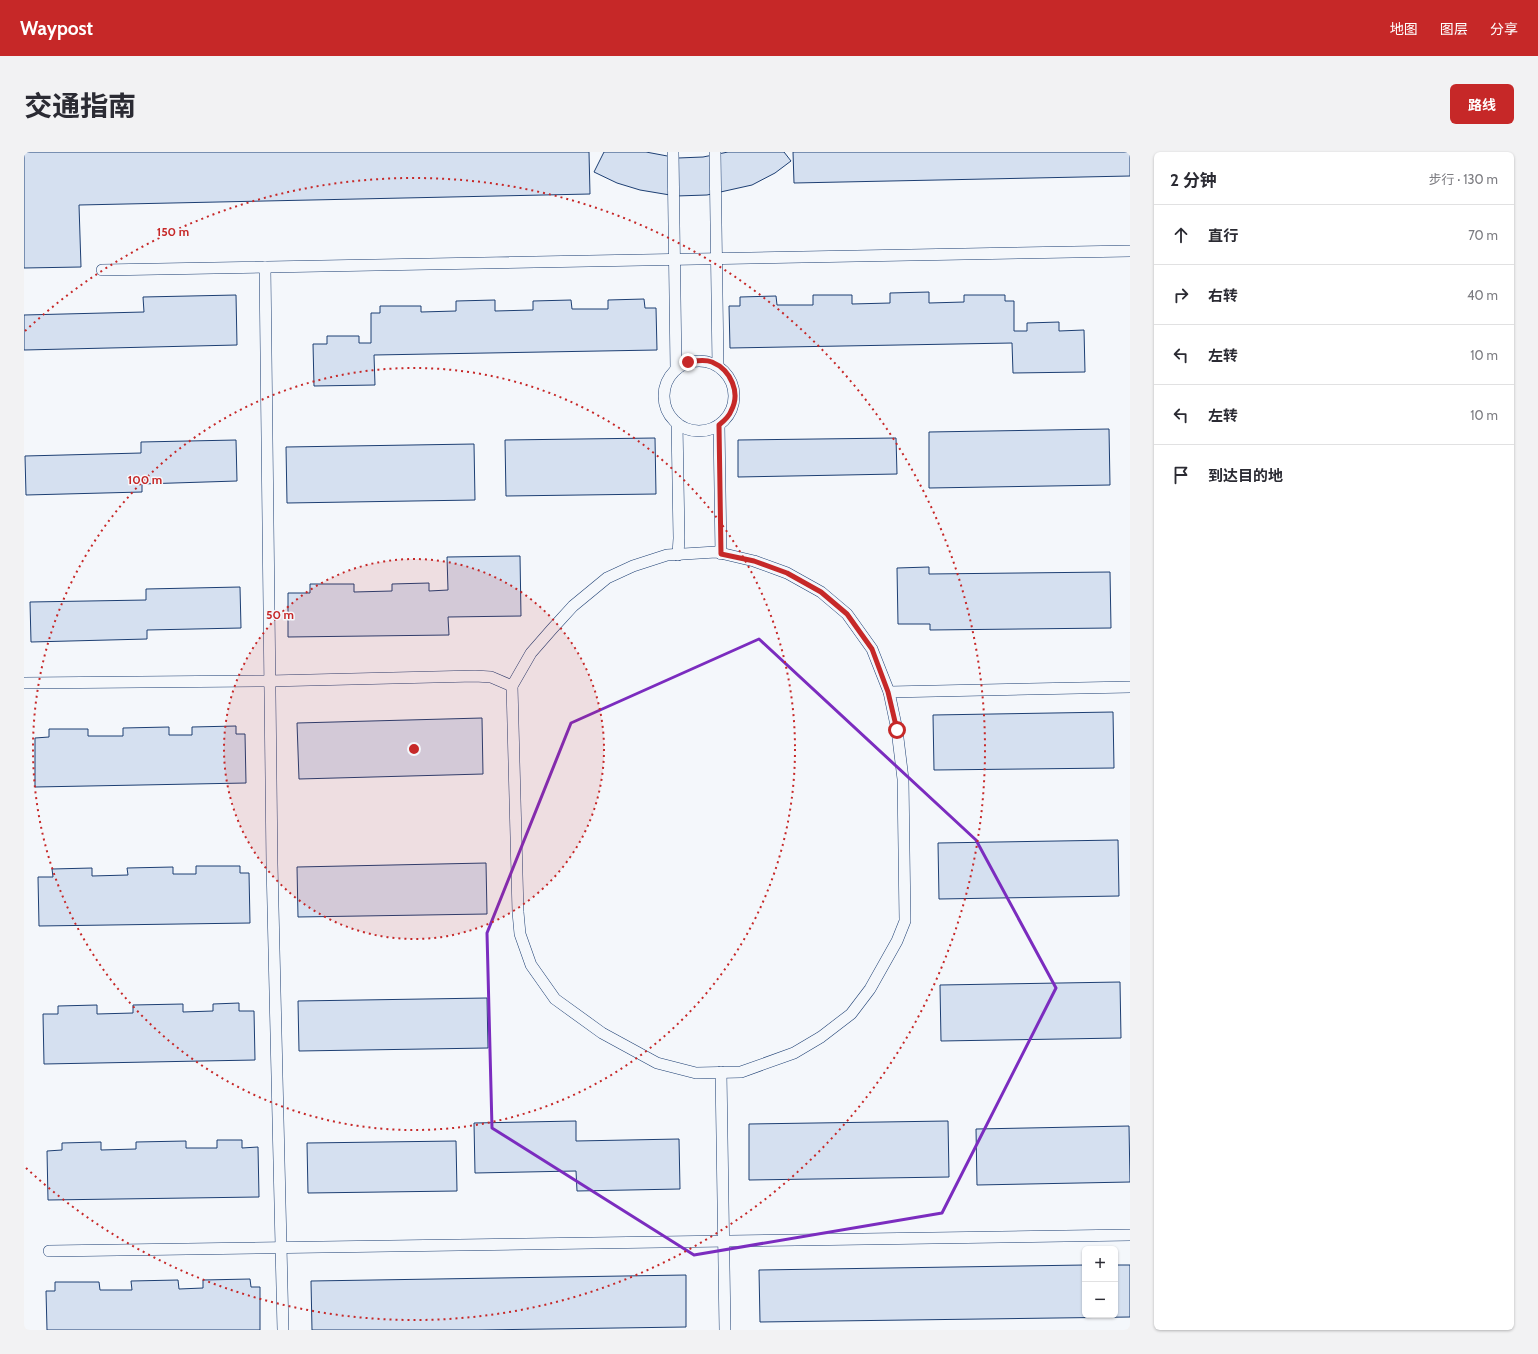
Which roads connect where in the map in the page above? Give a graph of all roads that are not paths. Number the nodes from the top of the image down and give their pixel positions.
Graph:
1 (673, 152) edge
2 (715, 152) edge
3 (1130, 251) edge
4 (717, 259) junction
5 (675, 260) junction
6 (265, 267) junction
7 (102, 270) dead end
8 (718, 366) junction
9 (676, 368) junction
10 (677, 423) junction
11 (719, 425) junction
12 (678, 554) junction
13 (721, 554) junction
14 (270, 681) junction
15 (24, 683) edge
16 (512, 686) junction
17 (1130, 687) edge
18 (888, 692) junction
19 (721, 1072) junction
20 (1130, 1235) edge
21 (723, 1241) junction
22 (281, 1248) junction
23 (49, 1252) dead end
24 (283, 1330) edge
25 (724, 1330) edge

1 - 5 lane
2 - 4 lane
3 - 4 lane
4 - 5 lane
4 - 8 lane
5 - 6 lane
5 - 9 lane
6 - 7 lane
6 - 14 lane
8 - 9 lane
8 - 11 lane
9 - 10 lane
10 - 11 lane
10 - 12 lane
11 - 13 lane
12 - 13 lane
12 - 16 lane
13 - 18 lane
14 - 15 lane
14 - 16 lane
14 - 22 lane
16 - 19 lane
17 - 18 lane
18 - 19 lane
19 - 21 lane
20 - 21 lane
21 - 22 lane
21 - 25 lane
22 - 23 lane
22 - 24 lane

